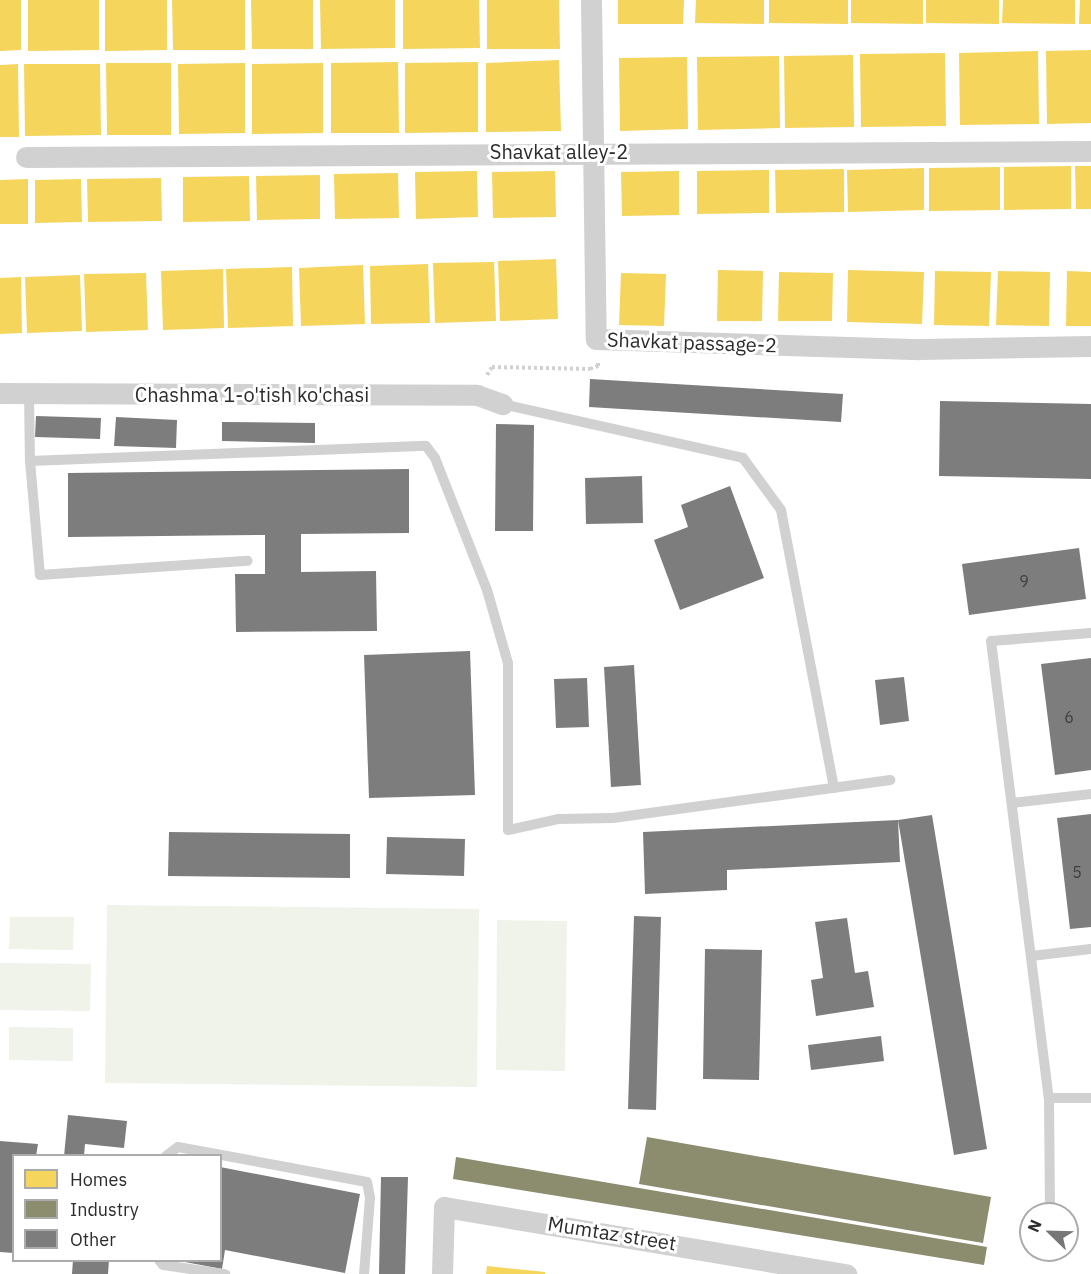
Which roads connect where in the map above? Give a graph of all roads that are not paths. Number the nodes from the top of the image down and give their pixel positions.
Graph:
1 (591, 0) edge
2 (593, 151) junction
3 (1091, 151) edge
4 (26, 157) dead end
5 (1091, 346) edge
6 (0, 393) edge
7 (29, 393) junction
8 (502, 404) joint
9 (30, 460) junction
10 (248, 561) dead end
11 (1091, 633) edge
12 (890, 780) dead end
13 (834, 788) junction
14 (1091, 794) edge
15 (1011, 803) junction
16 (1091, 949) edge
17 (1031, 956) junction
18 (1050, 1098) junction
19 (1091, 1098) edge
20 (168, 1154) edge
21 (216, 1154) edge
22 (222, 1155) edge
23 (1050, 1202) edge
24 (161, 1262) edge
25 (225, 1274) edge
26 (364, 1274) edge
27 (442, 1274) edge
28 (846, 1274) edge

1 - 2 street, Shavkat passage-2
2 - 3 street, Shavkat alley-2
2 - 4 street, Shavkat alley-2
2 - 5 street, Shavkat passage-2
6 - 7 street, Chashma 1-o'tish ko'chasi
7 - 8 street, Chashma 1-o'tish ko'chasi
7 - 9 lane
8 - 13 lane
9 - 10 lane
9 - 13 lane
11 - 15 lane
12 - 13 lane
14 - 15 lane
15 - 17 lane
16 - 17 lane
17 - 18 lane
18 - 19 lane
18 - 23 lane
20 - 21 lane
22 - 26 lane
24 - 25 lane
27 - 28 street, Mumtаz street

